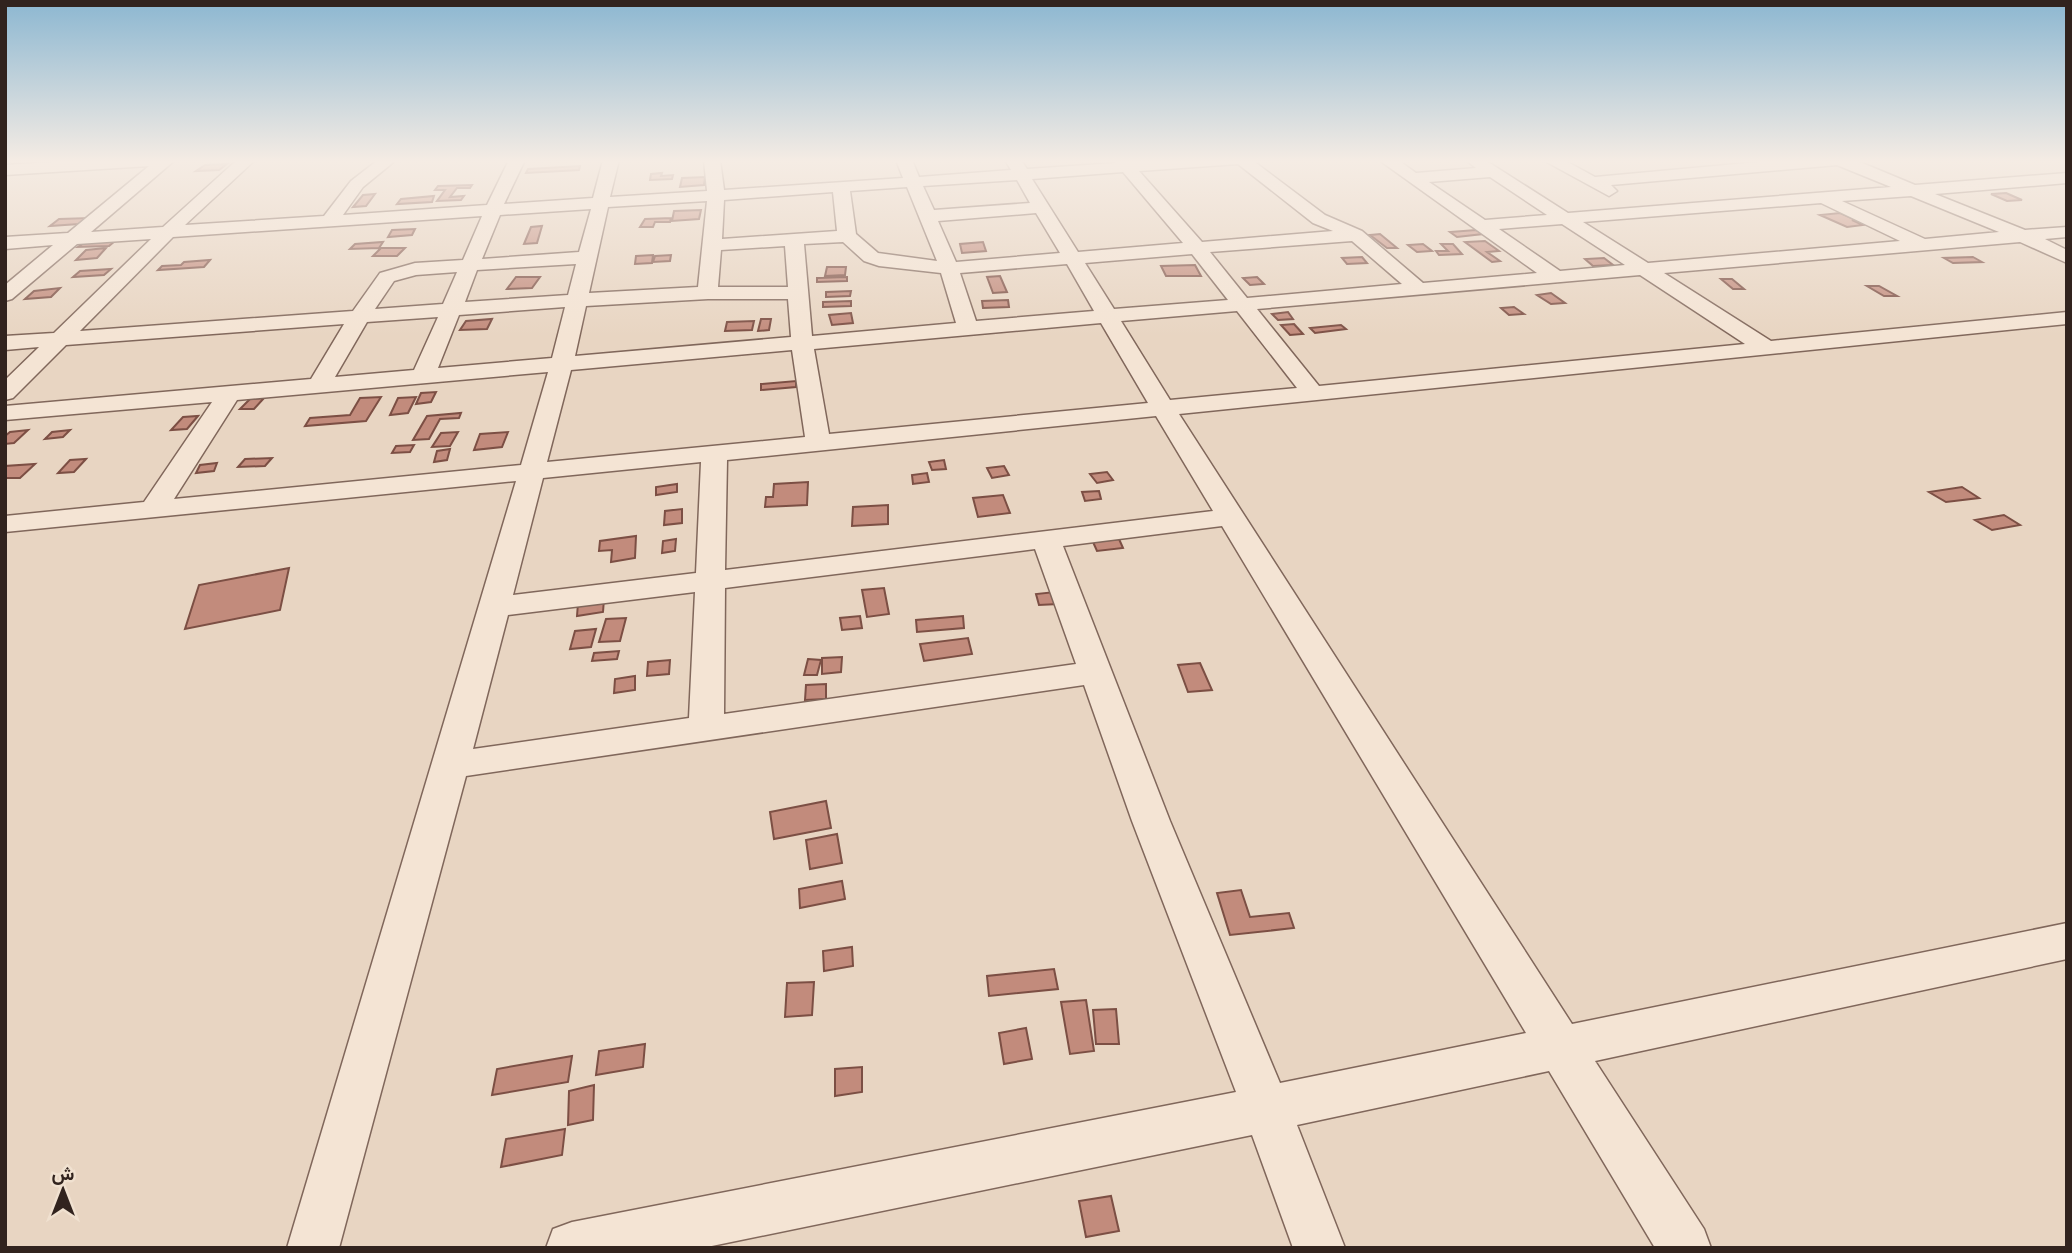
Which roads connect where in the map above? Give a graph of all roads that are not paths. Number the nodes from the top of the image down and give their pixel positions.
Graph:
1 (96, 218) edge
2 (184, 218) edge
3 (355, 218) edge
4 (490, 218) edge
5 (598, 218) edge
6 (715, 218) edge
7 (845, 218) edge
8 (930, 218) edge
9 (1048, 218) edge
10 (1171, 218) edge
11 (1318, 218) edge
12 (1473, 218) edge
13 (1573, 218) edge
14 (1865, 218) edge
15 (1980, 218) edge
16 (1567, 219) junction
17 (330, 220) joint
18 (1483, 225) junction
19 (169, 232) junction
20 (2067, 232) edge
21 (1356, 235) junction
22 (847, 236) junction
23 (2023, 236) junction
24 (73, 238) junction
25 (794, 240) junction
26 (5, 243) edge
27 (713, 245) junction
28 (1923, 245) junction
29 (1197, 248) junction
30 (589, 257) junction
31 (2067, 257) edge
32 (1072, 258) junction
33 (470, 266) junction
34 (949, 268) junction
35 (1644, 269) junction
36 (1556, 277) junction
37 (1419, 289) junction
38 (708, 293) junction
39 (799, 293) junction
40 (5, 295) edge
41 (577, 300) junction
42 (1243, 304) junction
43 (452, 310) junction
44 (1107, 316) junction
45 (359, 317) junction
46 (2067, 318) edge
47 (968, 328) junction
48 (61, 338) junction
49 (5, 343) edge
50 (802, 343) junction
51 (1767, 348) junction
52 (561, 366) junction
53 (423, 377) junction
54 (318, 385) junction
55 (1312, 392) junction
56 (5, 393) edge
57 (230, 393) junction
58 (1161, 407) junction
59 (5, 413) edge
60 (818, 442) junction
61 (714, 454) junction
62 (532, 471) junction
63 (153, 508) junction
64 (1231, 517) junction
65 (5, 524) edge
66 (1046, 539) junction
67 (709, 580) junction
68 (494, 607) junction
69 (1096, 672) junction
70 (706, 729) junction
71 (451, 765) junction
72 (2067, 941) edge
73 (1561, 1046) junction
74 (1268, 1109) junction
75 (313, 1248) edge
76 (572, 1248) edge
77 (1319, 1248) edge
78 (1685, 1248) edge

1 - 24 street
2 - 19 street
3 - 17 street
4 - 33 street
5 - 30 street
6 - 27 street
7 - 22 street
8 - 34 street
9 - 32 street
10 - 29 street
11 - 21 street
12 - 18 street
13 - 16 street
14 - 28 street
15 - 23 street
16 - 18 street
16 - 35 street
17 - 19 street
18 - 36 street
19 - 24 street
19 - 48 street
20 - 23 street
21 - 29 street
21 - 37 street
22 - 25 street
22 - 34 street
23 - 28 street
23 - 31 street
24 - 26 street
24 - 40 street
25 - 27 street
25 - 39 street
27 - 38 street
28 - 35 street
29 - 32 street
29 - 42 street
30 - 33 street
30 - 41 street
32 - 34 street
32 - 44 street
33 - 43 street
33 - 45 street
34 - 47 street
35 - 36 street
35 - 51 street
36 - 37 street
37 - 42 street
38 - 39 street
38 - 41 street
39 - 50 street
41 - 43 street
41 - 52 street
42 - 44 street
42 - 55 street
43 - 45 street
43 - 53 street
44 - 47 street
44 - 58 street
45 - 48 street
45 - 54 street
46 - 51 street
47 - 50 street
48 - 49 street
48 - 56 street
50 - 52 street
50 - 60 street
51 - 55 street
52 - 53 street
52 - 62 street
53 - 54 street
54 - 57 street
55 - 58 street
57 - 59 street
57 - 63 street
58 - 60 street
58 - 64 street
60 - 61 street
61 - 62 street
61 - 67 street
62 - 63 street
62 - 68 street
63 - 65 street
64 - 66 street
64 - 73 street
66 - 67 street
66 - 69 street
67 - 68 street
67 - 70 street
68 - 71 street
69 - 70 street
69 - 74 street
70 - 71 street
71 - 75 street
72 - 73 street
73 - 74 street
73 - 78 street
74 - 76 street
74 - 77 street

